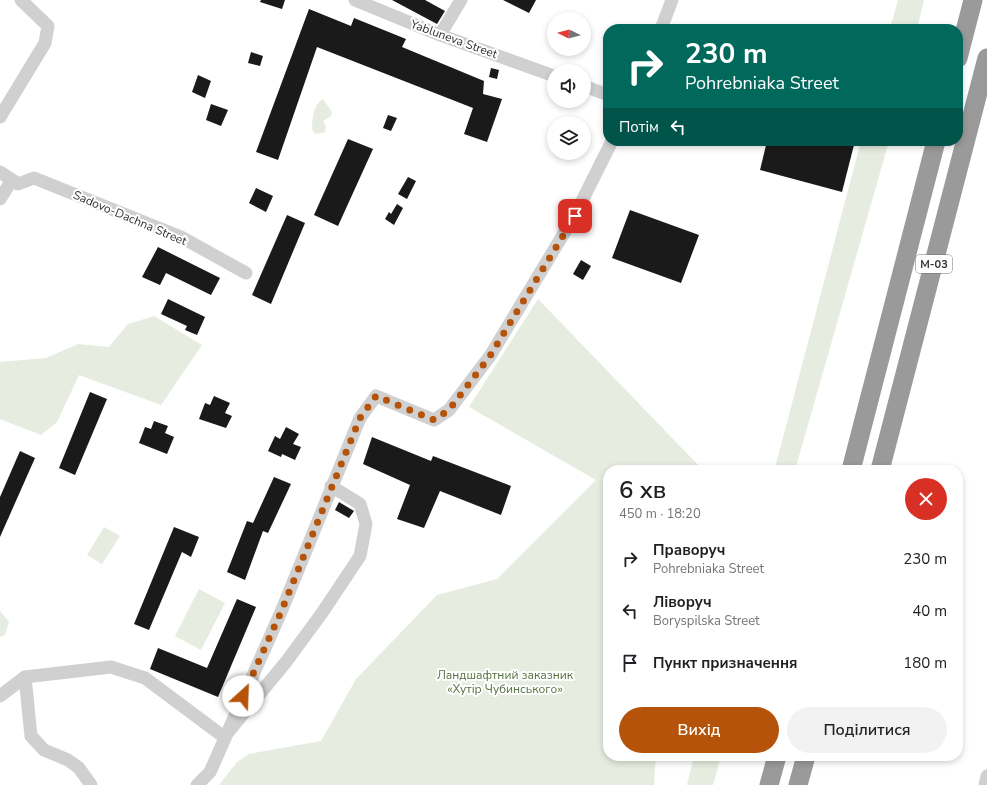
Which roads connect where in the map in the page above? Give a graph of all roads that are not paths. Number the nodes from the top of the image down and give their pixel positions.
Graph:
1 (21, 0) edge
2 (355, 0) edge
3 (461, 0) edge
4 (672, 0) edge
5 (973, 0) edge
6 (663, 24) edge
7 (440, 35) junction
8 (963, 39) edge
9 (987, 58) edge
10 (547, 73) edge
11 (591, 89) edge
12 (603, 93) edge
13 (0, 118) edge
14 (610, 146) edge
15 (935, 146) edge
16 (0, 172) edge
17 (12, 180) junction
18 (0, 198) edge
19 (246, 274) dead end
20 (852, 465) edge
21 (881, 465) edge
22 (331, 486) junction
23 (25, 677) junction
24 (0, 696) edge
25 (224, 737) junction
26 (775, 761) edge
27 (805, 761) edge
28 (987, 776) edge
29 (91, 785) edge
30 (197, 785) edge
31 (769, 785) edge
32 (798, 785) edge
33 (985, 785) edge

1 - 13 street
2 - 7 street, Yabluneva Street
3 - 7 street
4 - 6 street
5 - 8 highway
7 - 10 street, Yabluneva Street
9 - 21 highway, М-03
11 - 12 street
14 - 22 street
15 - 20 highway, М-03
16 - 17 street
17 - 18 street
17 - 19 street, Sadovo-Dachna Street
22 - 25 street
22 - 25 street
23 - 24 street
23 - 25 street
23 - 29 street
25 - 30 street
26 - 31 highway
27 - 32 highway
28 - 33 street

